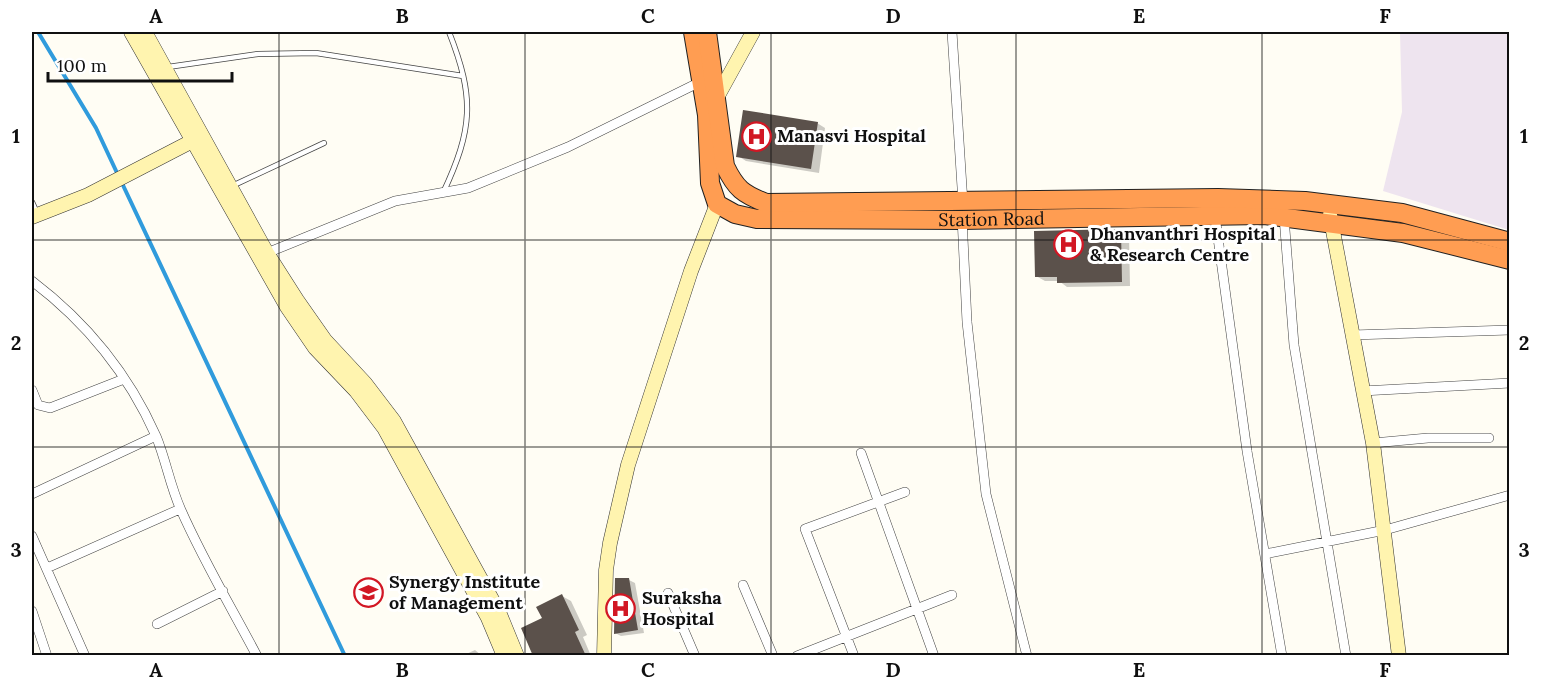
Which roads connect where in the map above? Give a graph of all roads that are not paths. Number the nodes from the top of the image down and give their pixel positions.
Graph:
1 (131, 32) edge
2 (145, 32) edge
3 (449, 32) edge
4 (693, 32) edge
5 (707, 32) edge
6 (753, 32) edge
7 (952, 32) edge
8 (160, 68) junction
9 (463, 76) junction
10 (702, 81) junction
11 (717, 97) junction
12 (707, 115) junction
13 (199, 137) junction
14 (324, 143) dead end
15 (232, 186) junction
16 (443, 194) junction
17 (32, 201) edge
18 (963, 201) junction
19 (717, 204) junction
20 (1330, 213) junction
21 (35, 216) edge
22 (1215, 216) junction
23 (1284, 217) junction
24 (962, 220) junction
25 (1509, 242) edge
26 (262, 255) junction
27 (1509, 260) edge
28 (32, 281) edge
29 (1509, 330) edge
30 (1352, 335) junction
31 (124, 379) junction
32 (1509, 383) edge
33 (360, 387) junction
34 (32, 390) edge
35 (1362, 391) junction
36 (156, 436) junction
37 (1489, 438) dead end
38 (1373, 442) junction
39 (861, 453) dead end
40 (905, 492) dead end
41 (32, 494) edge
42 (1509, 495) edge
43 (879, 501) junction
44 (180, 509) junction
45 (1385, 530) junction
46 (32, 536) edge
47 (1327, 542) junction
48 (1265, 554) junction
49 (47, 568) junction
50 (743, 585) dead end
51 (223, 591) junction
52 (668, 593) dead end
53 (952, 596) dead end
54 (919, 608) junction
55 (32, 611) edge
56 (158, 624) dead end
57 (847, 636) junction
58 (47, 656) edge
59 (85, 656) edge
60 (257, 656) edge
61 (504, 656) edge
62 (517, 656) edge
63 (604, 656) edge
64 (695, 656) edge
65 (773, 656) edge
66 (796, 656) edge
67 (854, 656) edge
68 (934, 656) edge
69 (1027, 656) edge
70 (1282, 656) edge
71 (1346, 656) edge
72 (1399, 656) edge

1 - 8 main road
2 - 8 main road
3 - 9 lane
4 - 10 highway
5 - 11 highway, Station Road
6 - 11 main road
7 - 18 street
8 - 9 lane
8 - 13 main road
9 - 16 lane
10 - 12 highway
10 - 16 street
11 - 12 main road
11 - 18 highway, Station Road
12 - 19 highway
13 - 15 main road
13 - 21 main road
13 - 26 main road
14 - 15 lane
15 - 26 main road
16 - 26 street
17 - 21 lane
18 - 20 highway, Station Road
18 - 24 street
19 - 24 highway, Station Road
19 - 63 main road
20 - 23 highway, Station Road
20 - 25 highway, Station Road
20 - 27 highway, Station Road
20 - 30 main road
22 - 23 highway, Station Road
22 - 24 highway, Station Road
22 - 48 street
23 - 47 street
24 - 69 street
26 - 33 main road
28 - 31 street
29 - 30 street
30 - 35 main road
31 - 34 street
31 - 36 street
32 - 35 street
33 - 61 main road
33 - 62 main road
35 - 38 main road
36 - 41 street
36 - 44 street
37 - 38 street
38 - 45 main road
39 - 43 street
40 - 43 street
42 - 45 street
43 - 54 street
43 - 57 street
44 - 49 street
44 - 51 street
45 - 47 street
45 - 72 main road
46 - 49 street
47 - 48 street
47 - 71 street
48 - 70 street
49 - 59 street
50 - 65 street
51 - 56 street
51 - 60 street
52 - 64 street
53 - 54 street
54 - 57 street
54 - 68 street
55 - 58 street
57 - 66 street
57 - 67 street

